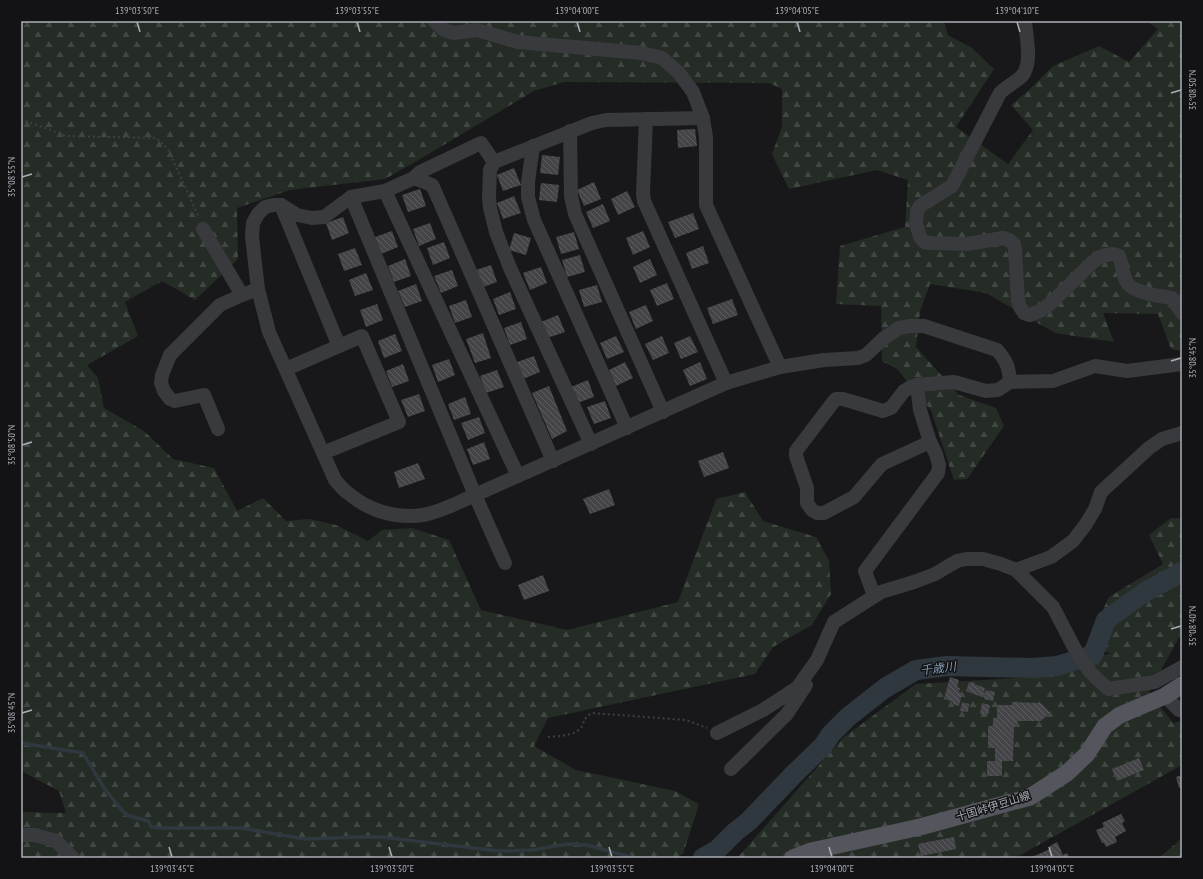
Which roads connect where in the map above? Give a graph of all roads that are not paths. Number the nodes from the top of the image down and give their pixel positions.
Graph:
1 (434, 21) edge
2 (1025, 21) edge
3 (703, 118) junction
4 (646, 119) junction
5 (570, 132) junction
6 (533, 146) junction
7 (494, 162) junction
8 (414, 178) junction
9 (385, 191) junction
10 (351, 197) junction
11 (281, 205) junction
12 (203, 229) road end
13 (258, 289) junction
14 (242, 295) junction
15 (1182, 312) edge
16 (339, 346) junction
17 (1182, 364) edge
18 (780, 366) junction
19 (286, 369) junction
20 (1010, 382) junction
21 (726, 383) junction
22 (917, 385) junction
23 (663, 412) junction
24 (627, 428) junction
25 (218, 429) dead end
26 (1182, 433) edge
27 (930, 442) junction
28 (591, 444) junction
29 (323, 453) junction
30 (552, 461) junction
31 (518, 476) junction
32 (475, 495) junction
33 (505, 563) dead end
34 (1016, 570) junction
35 (874, 596) junction
36 (1182, 666) edge
37 (812, 667) junction
38 (1182, 684) edge
39 (1165, 696) junction
40 (1182, 710) edge
41 (717, 734) road end
42 (731, 769) dead end
43 (21, 835) edge
44 (73, 858) edge
45 (793, 858) edge

1 - 3 street
2 - 15 street
3 - 4 street
3 - 18 street
4 - 5 street
4 - 21 street
5 - 6 street
5 - 23 street
6 - 7 street
6 - 24 street
7 - 8 street
7 - 28 street
8 - 9 street
8 - 30 street
9 - 10 street
9 - 31 street
10 - 11 street
10 - 32 street
11 - 13 street
11 - 16 street
12 - 14 street
13 - 14 street
13 - 19 street
14 - 25 street
16 - 19 street
16 - 29 street
17 - 20 street
18 - 20 street
18 - 21 street
19 - 29 street
20 - 22 street
21 - 23 street
22 - 27 street
22 - 27 street
23 - 24 street
24 - 28 street
26 - 34 street
27 - 35 street
28 - 30 street
29 - 32 street
30 - 31 street
31 - 32 street
32 - 33 street
34 - 35 street
34 - 36 street
35 - 37 street
37 - 41 street
37 - 42 street
38 - 39 main road, 十国峠伊豆山線
39 - 40 street
39 - 45 main road, 十国峠伊豆山線
43 - 44 street

